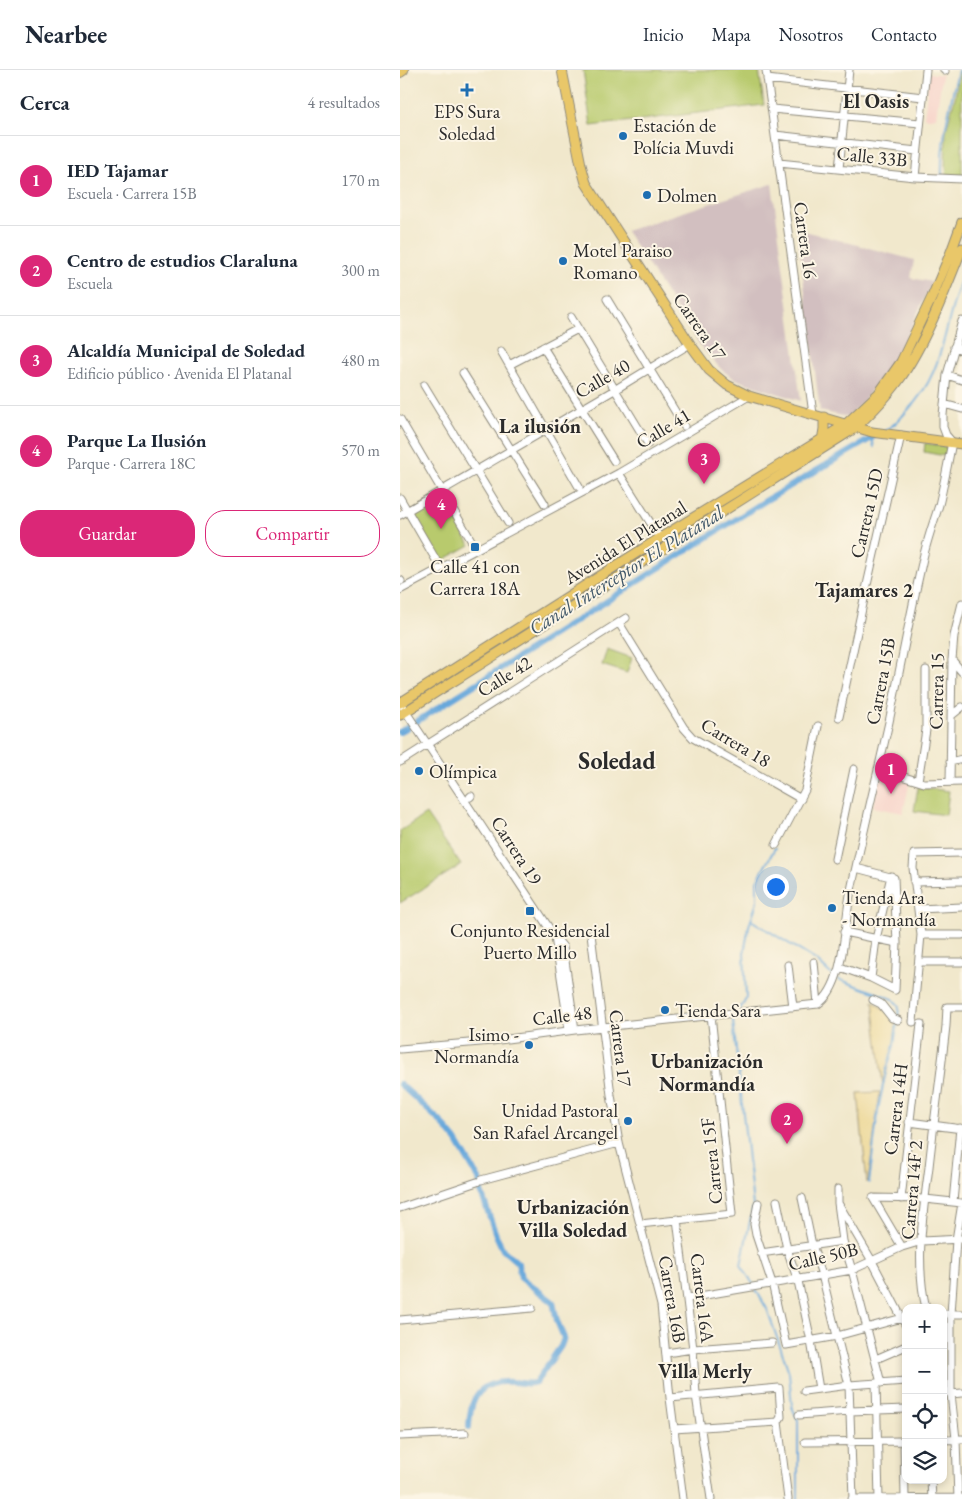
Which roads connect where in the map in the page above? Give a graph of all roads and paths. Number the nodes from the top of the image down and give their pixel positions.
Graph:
1 (404, 70) edge
2 (562, 70) edge
3 (766, 70) edge
4 (849, 70) edge
5 (926, 70) edge
6 (400, 72) edge
7 (767, 79) junction
8 (847, 88) junction
9 (923, 97) junction
10 (772, 109) junction
11 (844, 116) junction
12 (920, 123) junction
13 (775, 135) junction
14 (842, 142) junction
15 (917, 150) junction
16 (779, 163) junction
17 (839, 168) junction
18 (915, 177) junction
19 (962, 180) edge
20 (962, 222) edge
21 (962, 248) edge
22 (608, 299) dead end
23 (571, 317) dead end
24 (962, 321) edge
25 (578, 329) junction
26 (690, 344) junction
27 (543, 347) junction
28 (954, 347) junction
29 (962, 350) edge
30 (501, 351) dead end
31 (509, 365) junction
32 (649, 370) junction
33 (462, 373) dead end
34 (947, 375) junction
35 (962, 380) edge
36 (424, 385) dead end
37 (616, 389) junction
38 (749, 396) junction
39 (944, 404) junction
40 (581, 409) junction
41 (962, 409) edge
42 (813, 414) junction
43 (824, 417) junction
44 (400, 419) edge
45 (845, 425) junction
46 (684, 426) dead end
47 (855, 428) junction
48 (545, 429) junction
49 (896, 434) junction
50 (822, 440) junction
51 (952, 442) junction
52 (648, 444) dead end
53 (962, 444) edge
54 (510, 450) junction
55 (614, 461) dead end
56 (476, 470) junction
57 (619, 472) junction
58 (579, 487) dead end
59 (442, 491) junction
60 (400, 498) edge
61 (545, 504) dead end
62 (407, 511) junction
63 (400, 515) edge
64 (508, 522) dead end
65 (660, 538) junction
66 (472, 540) dead end
67 (436, 560) dead end
68 (400, 590) edge
69 (962, 603) edge
70 (961, 613) edge
71 (626, 618) dead end
72 (619, 623) junction
73 (952, 660) junction
74 (926, 670) dead end
75 (962, 672) edge
76 (400, 703) edge
77 (962, 707) edge
78 (405, 714) edge
79 (952, 715) junction
80 (840, 717) dead end
81 (818, 726) dead end
82 (428, 744) junction
83 (962, 759) edge
84 (400, 762) edge
85 (950, 762) junction
86 (854, 769) dead end
87 (878, 769) junction
88 (918, 782) junction
89 (950, 782) junction
90 (962, 782) edge
91 (801, 799) junction
92 (776, 845) dead end
93 (962, 853) edge
94 (835, 859) dead end
95 (856, 868) junction
96 (893, 877) junction
97 (962, 881) edge
98 (914, 882) junction
99 (962, 907) edge
100 (918, 908) junction
101 (844, 932) junction
102 (591, 934) dead end
103 (921, 935) junction
104 (962, 936) edge
105 (876, 939) junction
106 (897, 943) junction
107 (814, 962) dead end
108 (919, 962) junction
109 (962, 962) edge
110 (788, 964) dead end
111 (840, 967) junction
112 (871, 978) junction
113 (873, 1000) dead end
114 (818, 1004) junction
115 (793, 1007) junction
116 (962, 1007) edge
117 (711, 1015) junction
118 (898, 1020) dead end
119 (913, 1022) dead end
120 (921, 1024) dead end
121 (602, 1027) junction
122 (572, 1030) junction
123 (400, 1049) edge
124 (909, 1122) junction
125 (934, 1125) junction
126 (961, 1128) edge
127 (618, 1143) junction
128 (838, 1189) dead end
129 (802, 1198) dead end
130 (901, 1199) junction
131 (925, 1199) junction
132 (777, 1201) dead end
133 (953, 1202) junction
134 (758, 1203) dead end
135 (838, 1203) junction
136 (962, 1203) edge
137 (400, 1208) edge
138 (677, 1219) junction
139 (640, 1224) junction
140 (959, 1240) edge
141 (843, 1241) junction
142 (922, 1241) junction
143 (812, 1245) junction
144 (902, 1247) junction
145 (787, 1249) junction
146 (762, 1253) junction
147 (872, 1261) junction
148 (852, 1270) junction
149 (822, 1275) junction
150 (798, 1281) junction
151 (772, 1283) junction
152 (688, 1298) junction
153 (925, 1304) edge
154 (532, 1308) dead end
155 (902, 1314) edge
156 (947, 1314) edge
157 (951, 1314) junction
158 (962, 1314) edge
159 (902, 1319) edge
160 (400, 1320) edge
161 (866, 1328) junction
162 (838, 1336) junction
163 (812, 1340) junction
164 (772, 1343) dead end
165 (902, 1348) edge
166 (693, 1349) junction
167 (666, 1353) junction
168 (876, 1359) junction
169 (902, 1381) edge
170 (878, 1383) junction
171 (849, 1385) junction
172 (819, 1389) junction
173 (804, 1391) dead end
174 (947, 1392) edge
175 (962, 1393) edge
176 (951, 1394) junction
177 (696, 1395) junction
178 (670, 1398) junction
179 (952, 1407) junction
180 (947, 1408) edge
181 (902, 1409) edge
182 (877, 1410) junction
183 (850, 1411) junction
184 (799, 1415) dead end
185 (778, 1422) junction
186 (700, 1427) junction
187 (674, 1429) junction
188 (465, 1432) dead end
189 (400, 1436) edge
190 (959, 1439) edge
191 (902, 1440) edge
192 (850, 1441) junction
193 (878, 1441) junction
194 (805, 1442) dead end
195 (906, 1484) edge
196 (931, 1484) edge
197 (960, 1498) edge
198 (684, 1499) edge
199 (711, 1499) edge
200 (788, 1499) edge
201 (852, 1499) edge
202 (879, 1499) edge
203 (906, 1499) edge
204 (932, 1499) edge

1 - 6 highway
2 - 26 main road, Carrera 17
3 - 7 street, Carrera 16
4 - 8 street
5 - 9 street
7 - 8 street
7 - 10 street, Carrera 16
8 - 9 street
8 - 11 street
9 - 12 street
10 - 11 street
10 - 13 street, Carrera 16
11 - 12 street
11 - 14 street
12 - 15 street
13 - 14 street
13 - 16 street, Carrera 16
14 - 15 street
14 - 17 street
15 - 18 street
16 - 17 street, Calle 33B
16 - 42 street, Carrera 16
17 - 18 street, Calle 33B
18 - 19 street, Calle 33B
20 - 45 main road, Avenida El Platanal
21 - 47 main road, Avenida El Platanal
22 - 32 street
23 - 25 street
24 - 28 street
25 - 27 street
25 - 37 street
26 - 32 street, Calle 40
26 - 38 main road, Carrera 17
27 - 31 street
27 - 40 street
28 - 29 street
28 - 34 street
30 - 31 street
31 - 48 street
32 - 37 street, Calle 40
32 - 46 street
33 - 54 street
34 - 35 street
34 - 39 street
36 - 56 street
37 - 40 street, Calle 40
37 - 52 street
38 - 42 main road
38 - 57 street, Calle 41
39 - 41 street
39 - 51 street
40 - 48 street, Calle 40
40 - 55 street
42 - 43 main road
43 - 45 main road
43 - 50 main road
44 - 59 street
45 - 47 main road
45 - 50 main road, Avenida El Platanal
47 - 49 main road
47 - 78 main road, Avenida El Platanal
48 - 54 street, Calle 40
48 - 58 street
49 - 51 main road
49 - 80 street, Carrera 15D
50 - 65 main road, Avenida El Platanal
51 - 53 main road
51 - 87 street, Carrera 15B
54 - 56 street, Calle 40
54 - 61 street
56 - 59 street, Calle 40
56 - 64 street
57 - 65 street
57 - 68 street, Calle 41
59 - 62 street, Calle 40
59 - 66 street
60 - 62 street
62 - 63 street, Calle 40
62 - 67 street
65 - 76 main road, Avenida El Platanal
69 - 70 street, Carrera 15
70 - 73 street, Carrera 15
71 - 72 street, Calle 42
72 - 82 street, Calle 42
72 - 91 street, Carrera 18
73 - 75 street
73 - 79 street, Carrera 15
74 - 88 street
76 - 78 street, Carrera 19
77 - 79 street
78 - 82 street, Carrera 19
79 - 85 street, Carrera 15
81 - 91 street
82 - 84 street, Calle 42
82 - 122 street, Carrera 19
83 - 85 street
85 - 89 street, Carrera 15
86 - 94 street
87 - 88 street
87 - 95 street, Carrera 15B
88 - 89 street
89 - 90 street
91 - 92 street
93 - 98 street
95 - 96 street
95 - 101 street, Carrera 15B
96 - 105 street
96 - 106 street
97 - 98 street
98 - 100 street
99 - 100 street
100 - 103 street
101 - 105 street
101 - 111 street, Carrera 15B
102 - 121 street, Carrera 17
103 - 104 street
103 - 108 street
105 - 106 street
105 - 112 street
106 - 112 street
107 - 114 street
108 - 109 street
108 - 119 street
110 - 115 street
111 - 112 street
111 - 114 street, Carrera 15B
113 - 118 street
114 - 115 street, Calle 48
115 - 117 street, Calle 48
116 - 125 street, Carrera 14F 2
117 - 121 street, Calle 48
117 - 138 street, Carrera 15F
120 - 124 street, Carrera 14H
121 - 122 street, Calle 48
121 - 127 street, Carrera 17
122 - 123 street, Calle 48
124 - 125 street
124 - 130 street, Carrera 14H
125 - 126 street
125 - 131 street, Carrera 14F 2
126 - 133 street
127 - 137 street
127 - 139 street, Carrera 17
128 - 135 street
129 - 143 street
130 - 131 street
130 - 144 street
131 - 133 street
131 - 142 street, Carrera 14F 2
132 - 145 street
133 - 136 street
134 - 146 street
135 - 141 street
135 - 147 street
136 - 140 street
138 - 139 street
138 - 152 street, Carrera 16A
139 - 167 street, Carrera 16B
140 - 142 street, Calle 50B
140 - 157 street
141 - 143 street
141 - 148 street
142 - 144 street, Calle 50B
142 - 153 street, Carrera 14F 2
143 - 145 street
143 - 149 street
144 - 147 street, Calle 50B
145 - 146 street
145 - 150 street
146 - 151 street
147 - 148 street, Calle 50B
147 - 155 street
148 - 149 street, Calle 50B
148 - 161 street
149 - 150 street, Calle 50B
149 - 162 street
150 - 151 street, Calle 50B
150 - 163 street
151 - 152 street, Calle 50B
151 - 163 street
152 - 166 street, Carrera 16A
154 - 160 street
156 - 157 street
157 - 158 street
157 - 176 street
159 - 161 street
161 - 162 street
161 - 168 street
162 - 163 street
162 - 171 street
163 - 172 street
164 - 166 street
165 - 168 street
166 - 167 street
166 - 177 street, Carrera 16A
167 - 178 street, Carrera 16B
168 - 170 street
169 - 170 street
170 - 171 street
170 - 182 street
171 - 172 street
171 - 183 street
172 - 173 street
174 - 176 street
175 - 176 street
176 - 179 street
177 - 178 street
177 - 185 street
177 - 186 street, Carrera 16A
178 - 187 street, Carrera 16B
179 - 180 street
179 - 190 street
181 - 182 street
182 - 183 street
182 - 193 street
183 - 184 street
183 - 192 street
185 - 186 street
185 - 200 street
186 - 187 street
186 - 199 street, Carrera 16A
187 - 198 street, Carrera 16B
188 - 189 street
190 - 197 street
191 - 193 street
192 - 193 street
192 - 194 street
192 - 201 street
193 - 202 street
195 - 203 street
196 - 204 street
197 - 204 street
201 - 202 street
202 - 203 street
203 - 204 street

